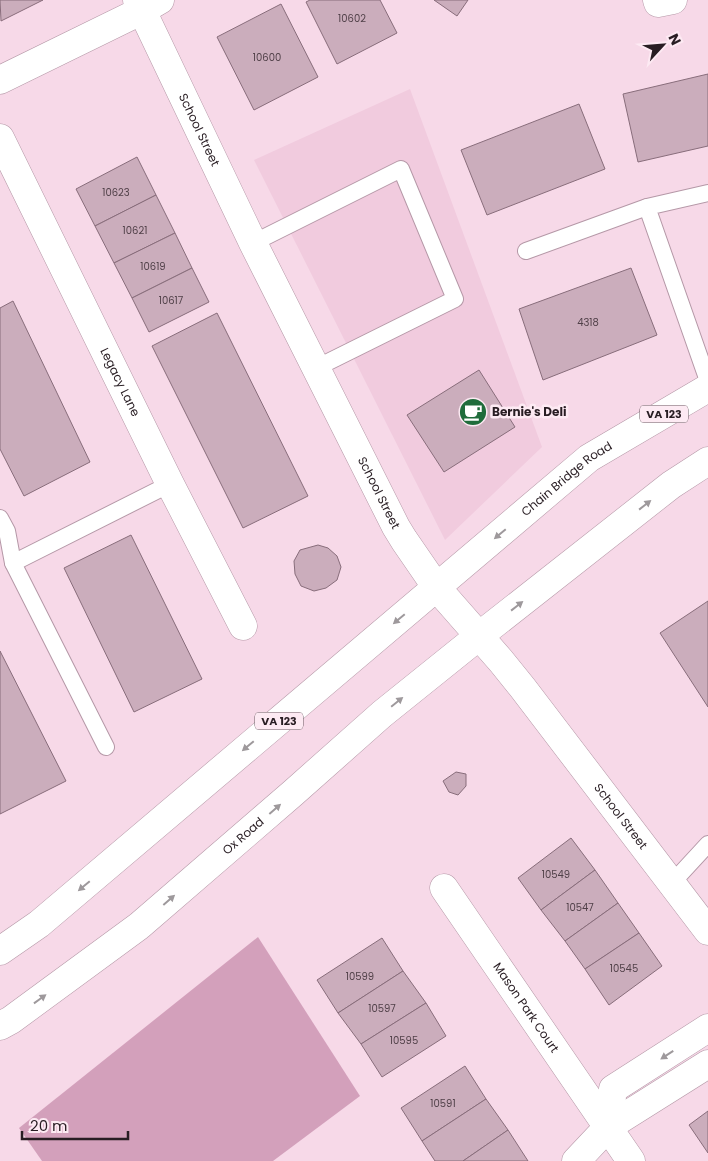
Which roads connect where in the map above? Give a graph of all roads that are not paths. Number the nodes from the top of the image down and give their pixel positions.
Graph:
1 (657, 0) edge
2 (673, 0) edge
3 (147, 3) edge
4 (0, 80) edge
5 (0, 138) edge
6 (708, 193) edge
7 (647, 207) junction
8 (253, 242) junction
9 (526, 251) dead end
10 (316, 368) junction
11 (708, 380) edge
12 (708, 388) edge
13 (708, 461) edge
14 (170, 484) junction
15 (0, 518) edge
16 (13, 564) junction
17 (437, 588) junction
18 (243, 626) dead end
19 (479, 636) junction
20 (106, 747) dead end
21 (708, 844) edge
22 (672, 883) junction
23 (444, 888) dead end
24 (708, 931) edge
25 (0, 951) edge
26 (0, 1026) edge
27 (708, 1028) edge
28 (708, 1064) edge
29 (608, 1127) junction
30 (576, 1161) edge
31 (631, 1161) edge

1 - 2 street
3 - 4 street
3 - 8 street, School Street
5 - 14 street, Legacy Lane
6 - 7 lane
7 - 9 lane
7 - 11 lane
8 - 10 street, School Street
8 - 10 lane
10 - 17 street, School Street
12 -> 17 street, Chain Bridge Road / VA 123
19 -> 13 street
14 - 16 lane
14 - 18 street, Legacy Lane
15 - 16 lane
16 - 20 lane
17 - 19 street, School Street
17 -> 25 street, VA 123
19 - 22 street, School Street
26 -> 19 street, Ox Road
21 - 22 lane
22 - 24 street, School Street
23 - 29 street, Mason Park Court
27 -> 29 street
28 - 29 street
29 - 30 street
29 - 31 street, Mason Park Court

